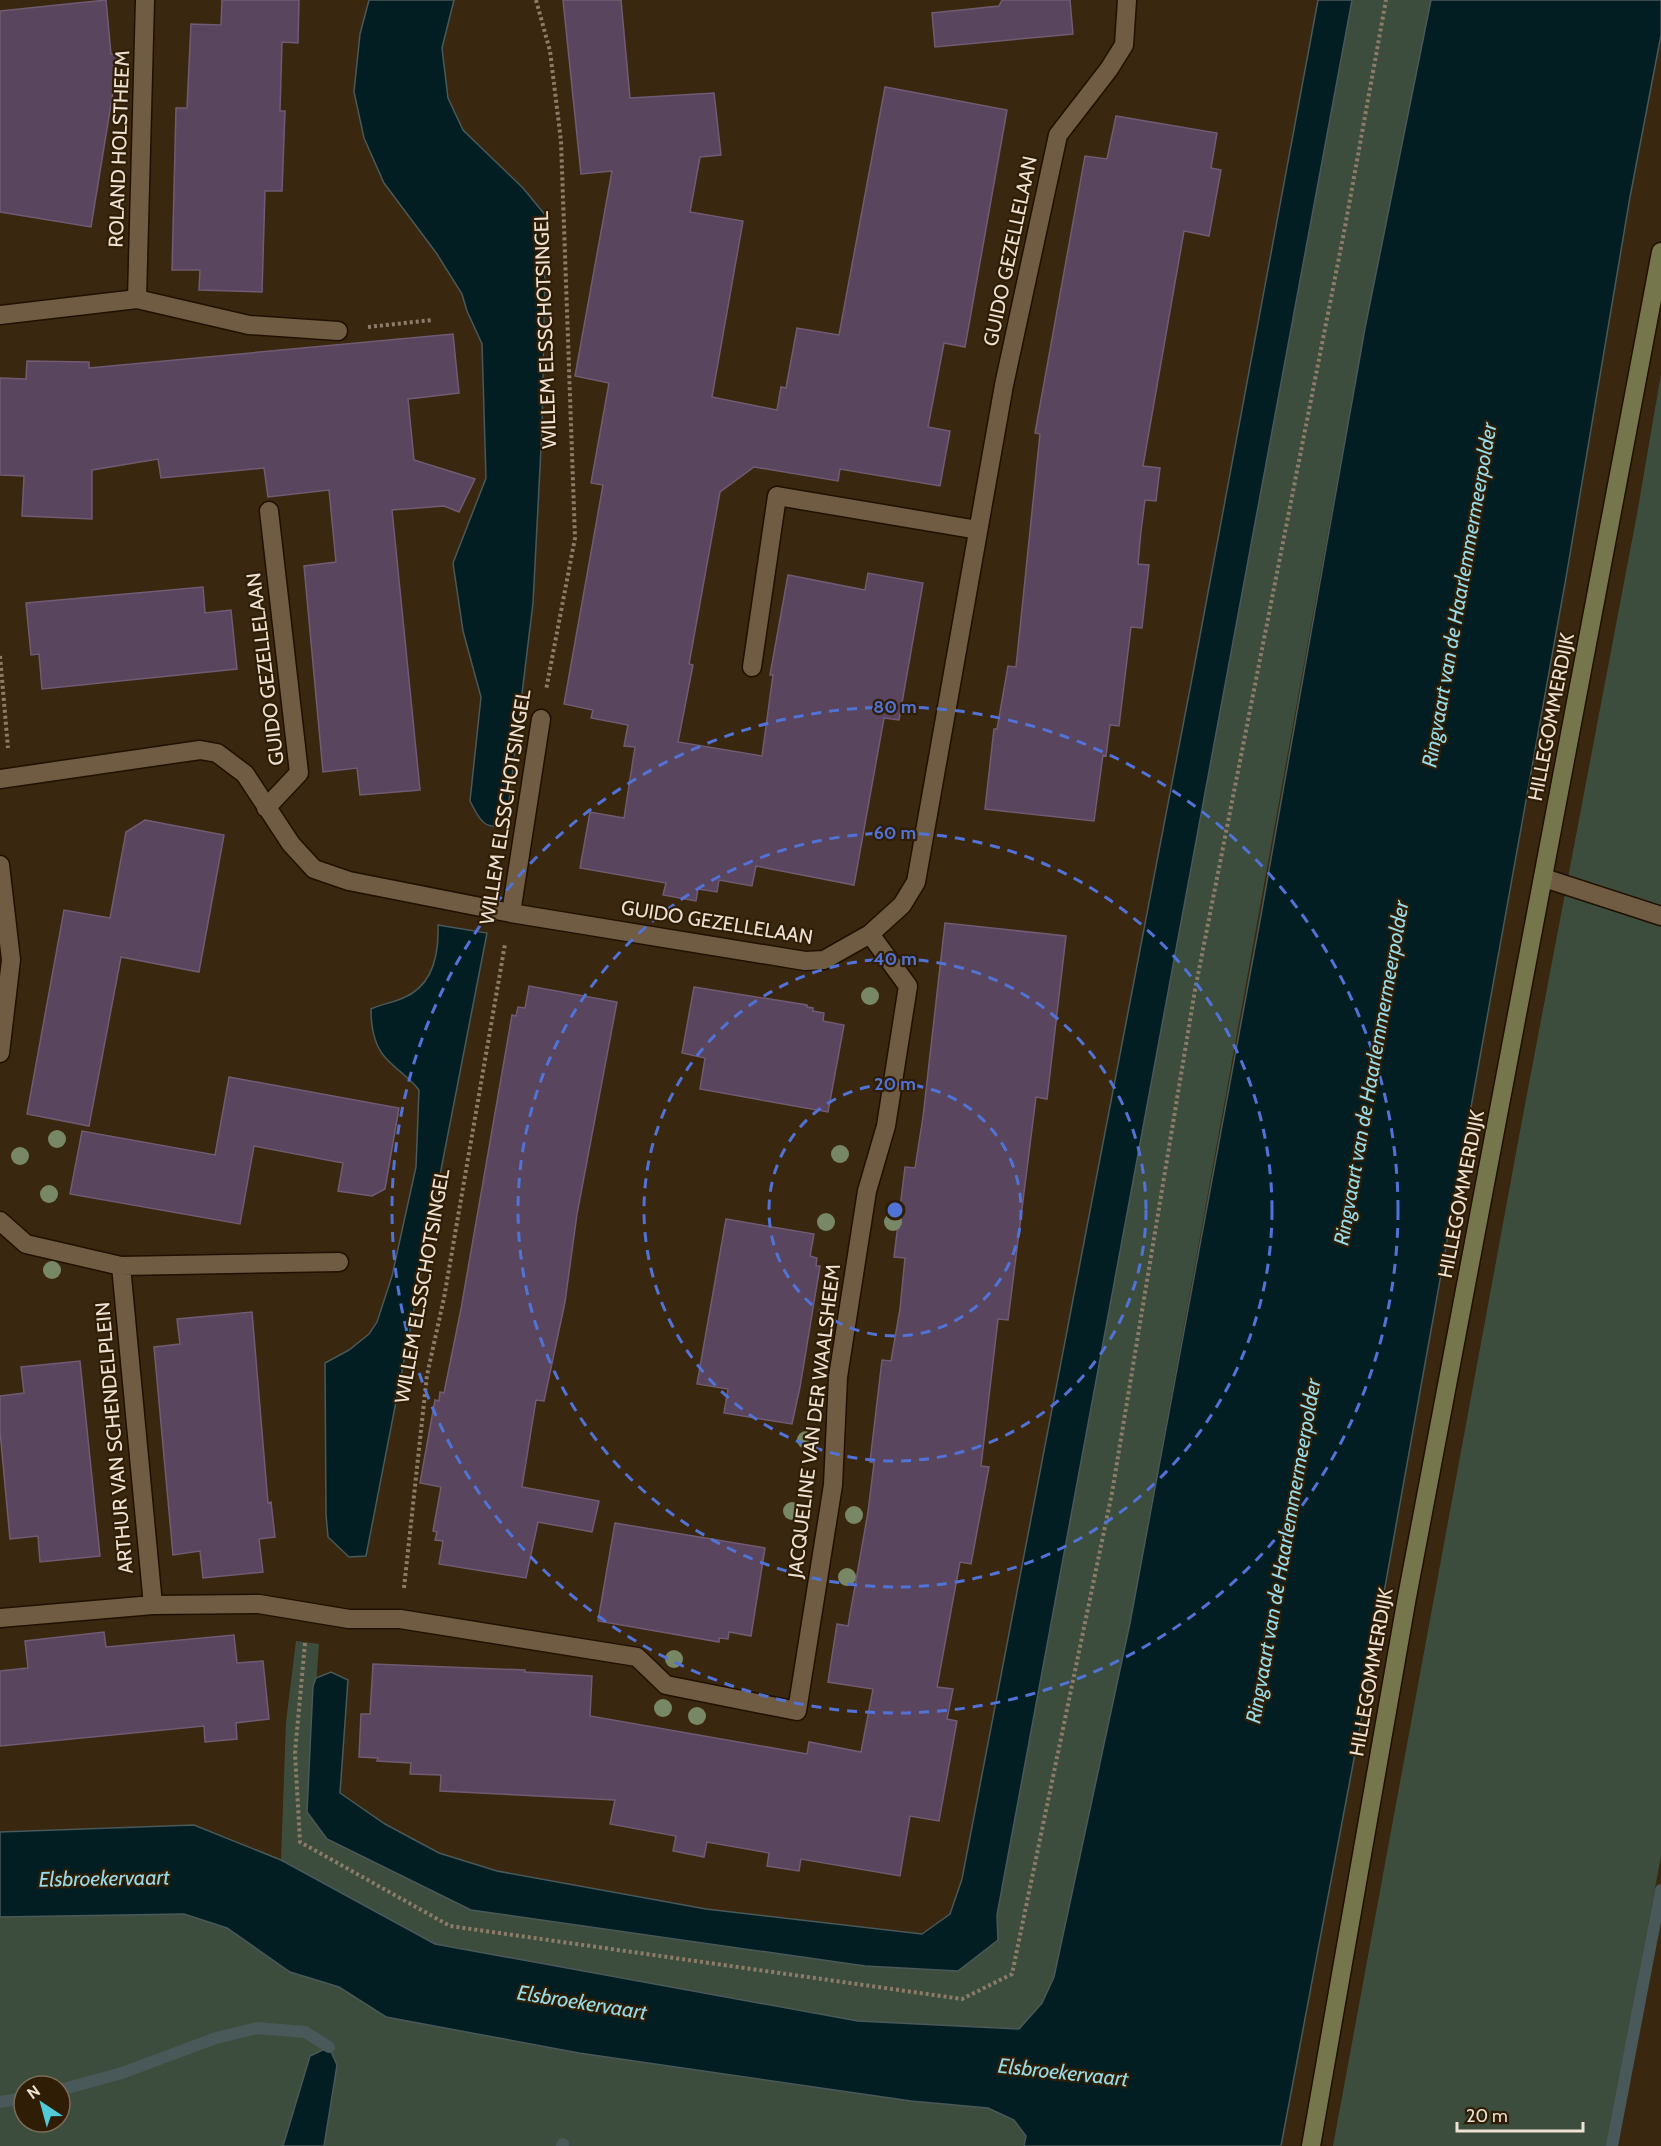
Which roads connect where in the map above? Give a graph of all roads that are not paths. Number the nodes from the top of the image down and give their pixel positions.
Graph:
1 (145, 0) edge
2 (1127, 0) edge
3 (1661, 252) edge
4 (137, 299) junction
5 (0, 315) edge
6 (338, 331) road end
7 (269, 511) dead end
8 (978, 530) junction
9 (752, 667) dead end
10 (541, 719) road end
11 (5, 778) edge
12 (266, 808) junction
13 (0, 864) edge
14 (1544, 878) junction
15 (511, 913) junction
16 (1661, 916) edge
17 (870, 934) junction
18 (0, 1053) edge
19 (0, 1221) edge
20 (339, 1262) dead end
21 (121, 1266) junction
22 (153, 1605) junction
23 (0, 1618) edge
24 (1311, 2146) edge

1 - 4 street, ROLAND HOLSTHEEM
2 - 8 street, GUIDO GEZELLELAAN
3 - 14 street, HILLEGOMMERDIJK
4 - 5 street
4 - 6 street
7 - 12 street, GUIDO GEZELLELAAN
8 - 9 street
8 - 17 street, GUIDO GEZELLELAAN
10 - 15 street, WILLEM ELSSCHOTSINGEL
11 - 12 street, GUIDO GEZELLELAAN
12 - 15 street, GUIDO GEZELLELAAN
13 - 18 street
14 - 16 street
14 - 24 street, HILLEGOMMERDIJK
15 - 17 street, GUIDO GEZELLELAAN
17 - 22 street, JACQUELINE VAN DER WAALSHEEM
19 - 21 street
20 - 21 street
21 - 22 street, ARTHUR VAN SCHENDELPLEIN
22 - 23 street, JACQUELINE VAN DER WAALSHEEM

